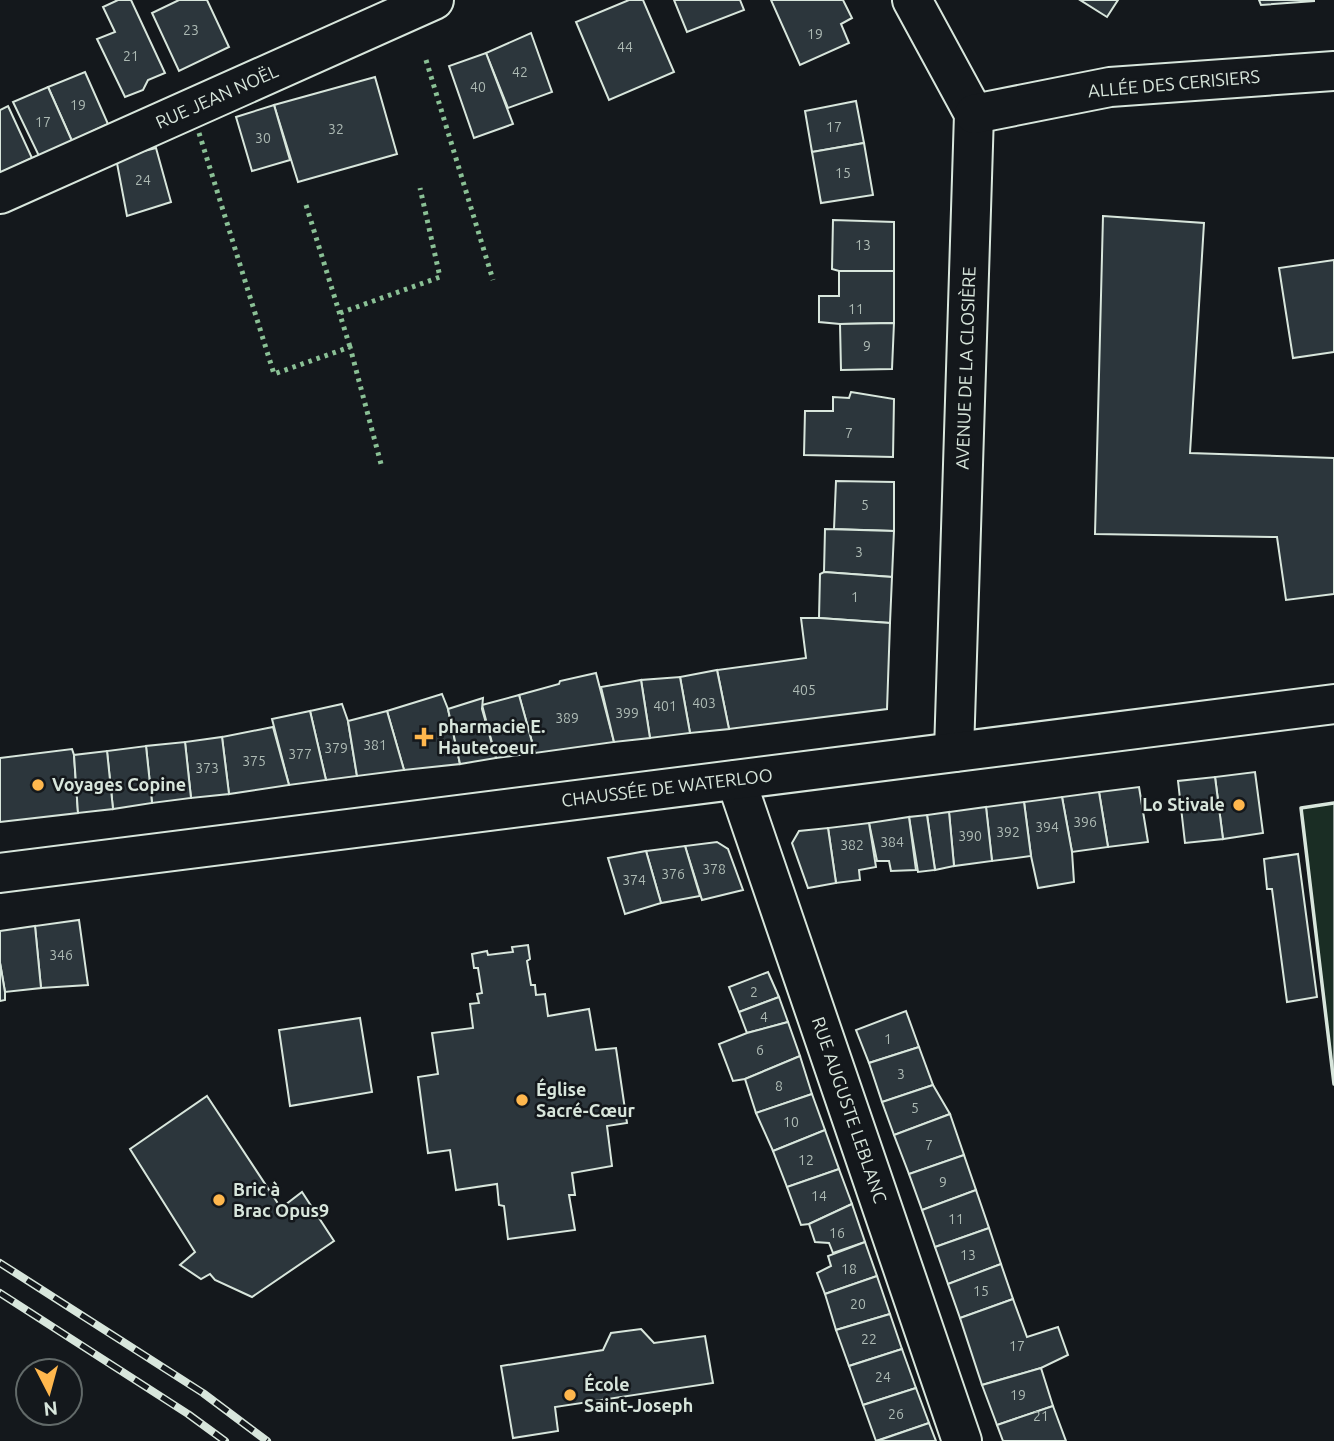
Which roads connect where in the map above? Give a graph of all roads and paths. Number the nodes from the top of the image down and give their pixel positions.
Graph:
1 (434, 0) edge
2 (912, 0) edge
3 (1334, 71) edge
4 (974, 114) junction
5 (0, 194) edge
6 (1334, 704) edge
7 (954, 752) junction
8 (736, 780) junction
9 (0, 873) edge
10 (962, 1441) edge

1 - 5 street, RUE JEAN NOËL
2 - 4 street
3 - 4 street, ALLÉE DES CERISIERS
4 - 7 street, AVENUE DE LA CLOSIÈRE
6 - 7 street, CHAUSSÉE DE WATERLOO
7 - 8 street, CHAUSSÉE DE WATERLOO
8 - 9 street, CHAUSSÉE DE WATERLOO
8 - 10 street, RUE AUGUSTE LEBLANC

